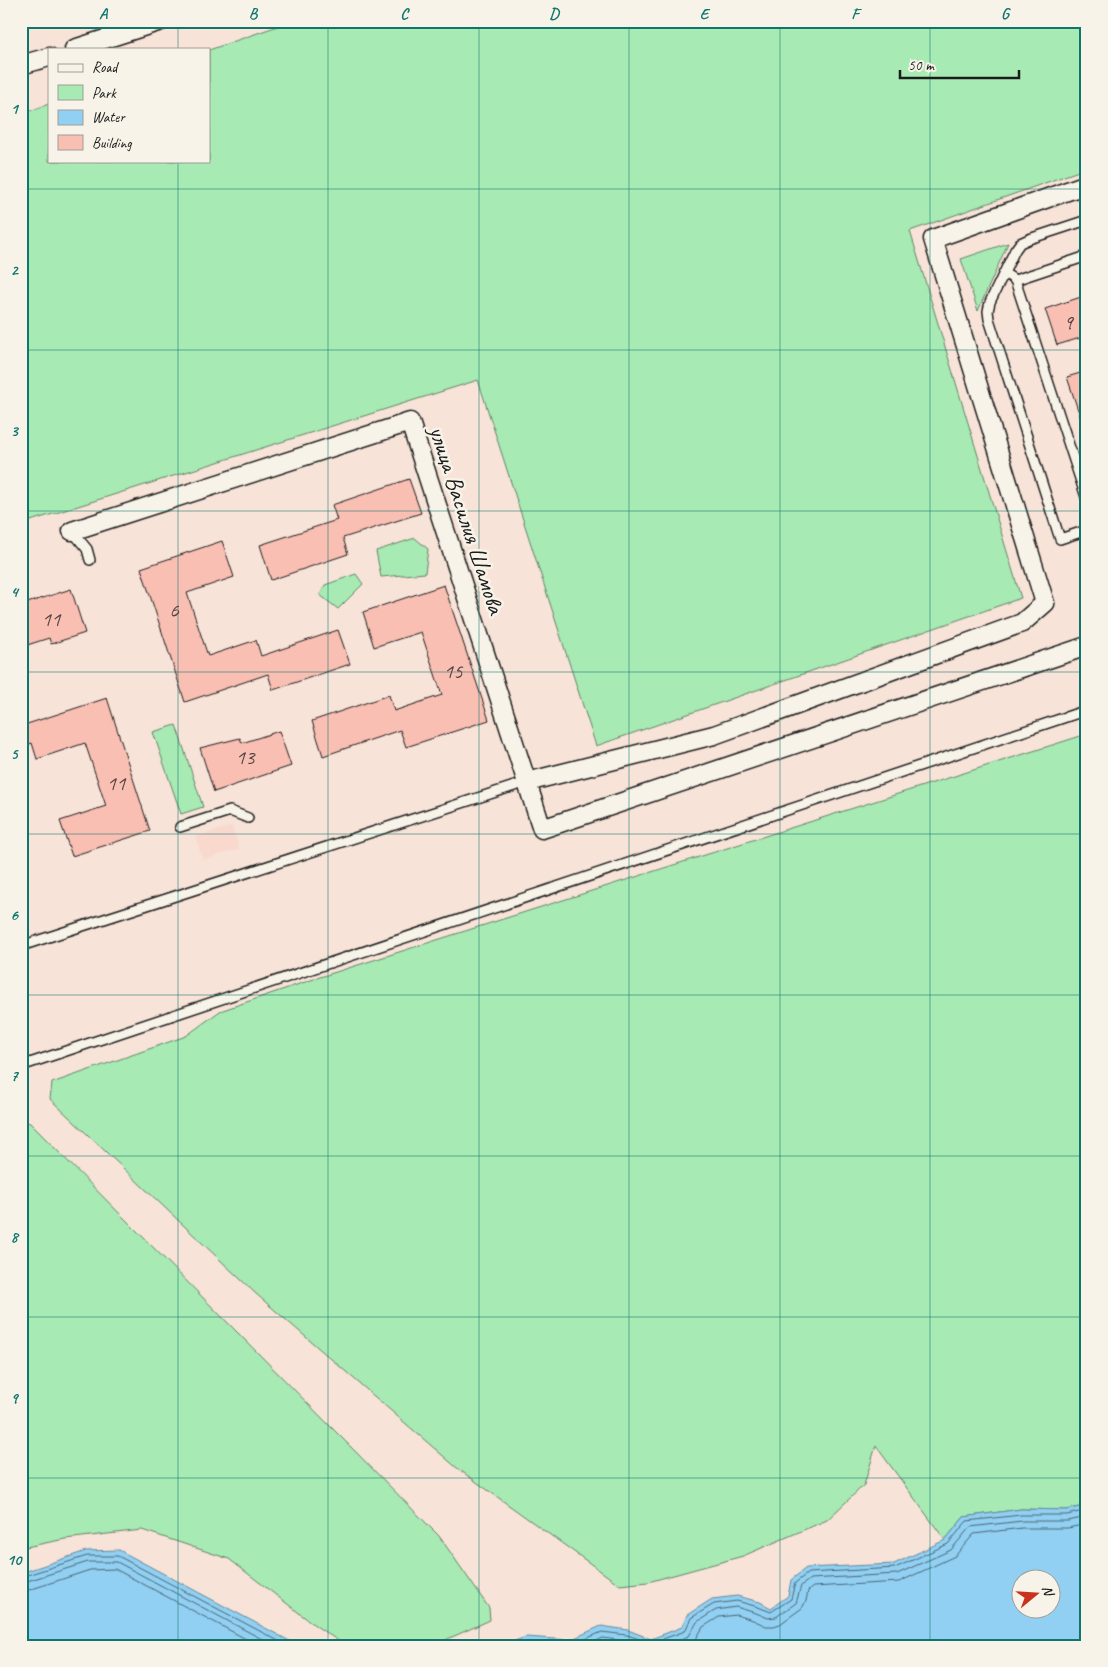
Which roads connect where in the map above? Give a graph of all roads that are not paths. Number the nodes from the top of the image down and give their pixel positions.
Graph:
1 (161, 21) edge
2 (77, 48) edge
3 (48, 57) edge
4 (21, 65) edge
5 (1087, 184) edge
6 (1087, 220) edge
7 (1087, 256) edge
8 (1004, 273) junction
9 (1015, 280) junction
10 (1087, 500) edge
11 (1087, 530) edge
12 (72, 531) joint
13 (90, 560) dead end
14 (1087, 646) edge
15 (1087, 710) edge
16 (527, 782) junction
17 (248, 818) dead end
18 (180, 827) dead end
19 (21, 946) edge
20 (21, 1066) edge

1 - 2 street
3 - 4 street
5 - 16 street
6 - 8 lane
7 - 9 lane
8 - 9 lane
8 - 11 lane
9 - 10 lane
12 - 13 lane
12 - 16 street, улица Василия Шамова
14 - 16 street, улица Василия Шамова
15 - 20 lane
16 - 19 lane
17 - 18 lane

